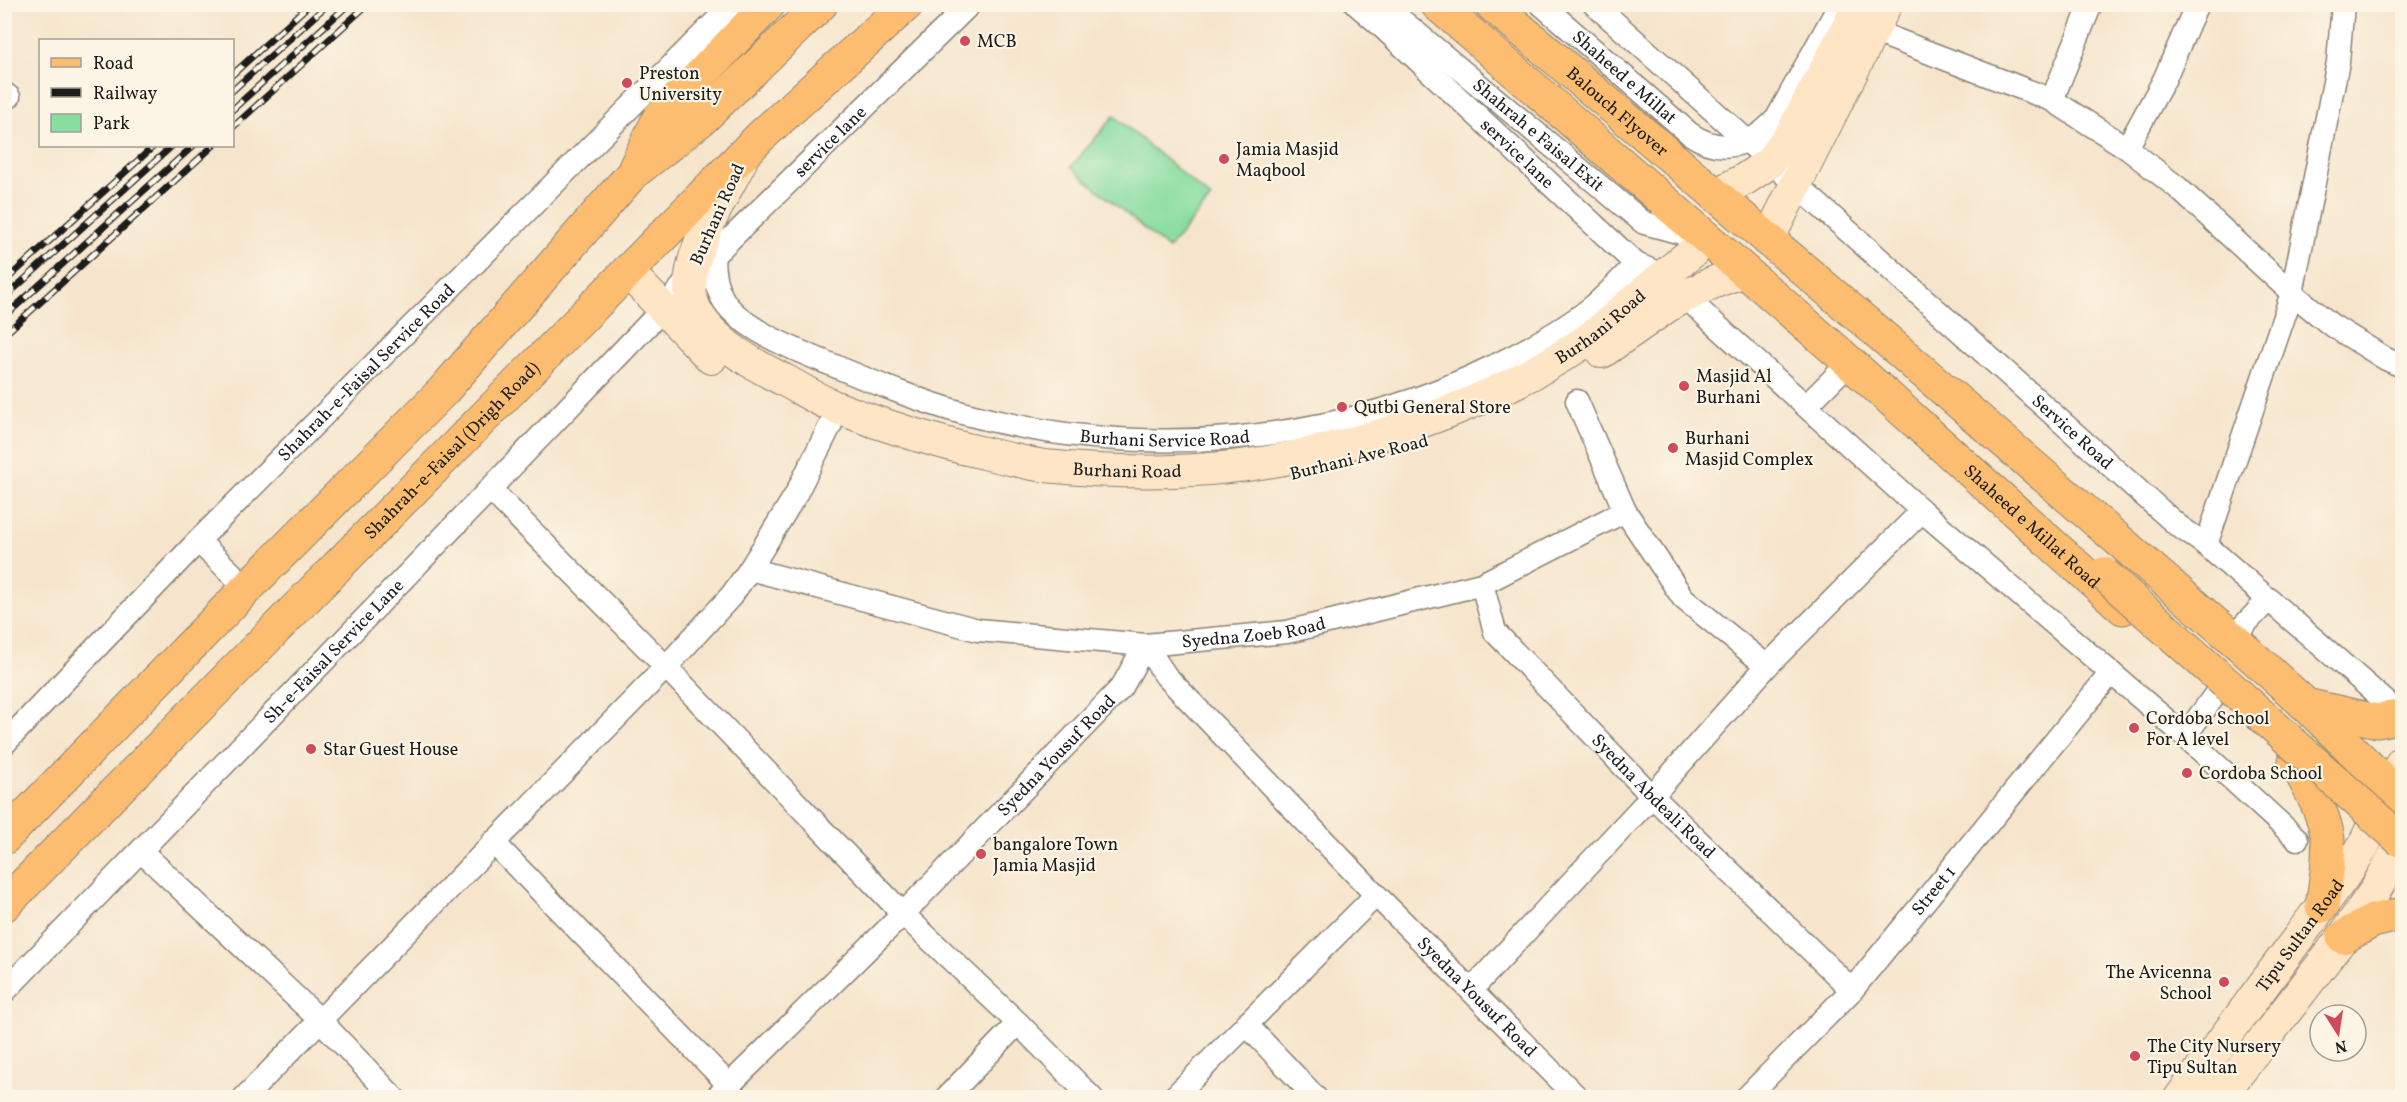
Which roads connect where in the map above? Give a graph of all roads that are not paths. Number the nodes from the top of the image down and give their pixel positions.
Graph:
1 (733, 4) edge
2 (769, 4) edge
3 (821, 4) edge
4 (907, 4) edge
5 (970, 4) edge
6 (1356, 4) edge
7 (1382, 4) edge
8 (1437, 4) edge
9 (1491, 4) edge
10 (1541, 4) edge
11 (1594, 4) edge
12 (1840, 4) edge
13 (2091, 4) edge
14 (2197, 4) edge
15 (2343, 4) edge
16 (1873, 13) edge
17 (2052, 100) junction
18 (2127, 148) junction
19 (1758, 153) junction
20 (744, 155) junction
21 (633, 173) junction
22 (1795, 182) junction
23 (1715, 195) junction
24 (1661, 197) joint
25 (1756, 230) junction
26 (1707, 240) junction
27 (713, 256) junction
28 (1636, 264) junction
29 (627, 271) junction
30 (1744, 271) junction
31 (690, 277) junction
32 (1674, 286) junction
33 (2292, 293) junction
34 (663, 309) junction
35 (1876, 331) junction
36 (1844, 358) junction
37 (2403, 366) edge
38 (1577, 401) dead end
39 (1807, 405) junction
40 (831, 424) junction
41 (490, 489) junction
42 (1625, 511) junction
43 (1922, 511) junction
44 (198, 541) junction
45 (2206, 545) junction
46 (2112, 566) junction
47 (750, 569) junction
48 (1482, 584) junction
49 (247, 588) junction
50 (2270, 599) junction
51 (2232, 638) junction
52 (1145, 645) junction
53 (1767, 666) junction
54 (666, 667) junction
55 (2111, 673) junction
56 (2217, 692) junction
57 (2306, 705) junction
58 (2403, 716) edge
59 (2185, 736) junction
60 (4, 744) edge
61 (2355, 754) junction
62 (2295, 761) junction
63 (2400, 791) edge
64 (2329, 793) junction
65 (1652, 796) junction
66 (2371, 830) junction
67 (4, 838) edge
68 (2296, 839) dead end
69 (493, 842) junction
70 (2401, 848) edge
71 (141, 851) junction
72 (1376, 896) junction
73 (4, 905) edge
74 (2322, 906) junction
75 (903, 914) junction
76 (2403, 914) edge
77 (2343, 937) junction
78 (1472, 989) junction
79 (1852, 990) junction
80 (4, 992) edge
81 (321, 1021) junction
82 (1018, 1023) junction
83 (1246, 1024) junction
84 (722, 1091) edge
85 (244, 1098) edge
86 (394, 1098) edge
87 (946, 1098) edge
88 (1092, 1098) edge
89 (1173, 1098) edge
90 (1316, 1098) edge
91 (1578, 1098) edge
92 (1746, 1098) edge
93 (2180, 1098) edge
94 (2219, 1098) edge

1 - 44 street, Shahrah-e-Faisal Service Road
2 - 21 main road
3 - 21 main road
4 - 20 main road, Shahrah-e-Faisal (Drigh Road)
5 - 27 street, service lane
6 - 28 street, service lane
7 - 26 street, Shahrah e Faisal Exit
8 - 24 main road, Balouch Flyover
9 - 23 main road, Balouch Flyover
10 - 19 street, Shaheed e Millat
11 - 19 street
12 - 19 street
13 - 17 street
14 - 18 street
15 - 33 street
16 - 17 street
16 - 19 street
16 - 22 street
17 - 18 street
18 - 33 street
19 - 22 street, Service Road
19 - 23 street
20 - 29 main road, Shahrah-e-Faisal (Drigh Road)
20 - 31 street, Burhani Road
21 - 49 main road
22 - 25 street
22 - 45 street, Service Road
23 - 25 main road, Balouch Flyover
24 - 26 main road, Shaheed e Millat Road
25 - 35 main road
26 - 30 main road, Shaheed e Millat Road
26 - 32 street, Burhani Road
27 - 28 street, Burhani Service Road
27 - 31 street, service lane
28 - 32 street, service lane
29 - 34 street
29 - 73 main road, Shahrah-e-Faisal (Drigh Road)
30 - 32 street, Burhani Ave Road
30 - 36 main road, Shaheed e Millat Road
31 - 32 street, Burhani Road
31 - 34 street, service lane
32 - 39 street, service lane
32 - 40 street, Burhani Ave Road
33 - 37 street
33 - 45 street
34 - 40 street
34 - 41 street, Sh-e-Faisal Service Lane
35 - 46 main road
35 - 51 main road
36 - 39 street
36 - 46 main road
36 - 56 main road, Shaheed e Millat Road
38 - 42 street
39 - 43 street, service lane
40 - 47 street
41 - 54 street
41 - 71 street, Sh-e-Faisal Service Lane
42 - 48 street, Syedna Zoeb Road
42 - 53 street
43 - 53 street
43 - 55 street, service lane
44 - 49 street
44 - 60 street, Shahrah-e-Faisal Service Road
45 - 50 street, Service Road
46 - 63 main road
46 - 70 main road, bridge
47 - 52 street, Syedna Zoeb Road
47 - 54 street
48 - 52 street, Syedna Zoeb Road
48 - 65 street, Syedna Abdeali Road
49 - 67 main road
50 - 51 street
50 - 58 street, Service Road
51 - 57 main road
52 - 72 street, Syedna Yousuf Road
52 - 75 street, Syedna Yousuf Road
53 - 65 street
54 - 69 street
54 - 75 street
55 - 59 street, service lane
55 - 79 street, Street 1
56 - 59 street
56 - 62 main road, Shaheed e Millat Road
57 - 58 main road
57 - 61 main road
59 - 68 street, service lane
61 - 63 main road
61 - 64 main road
62 - 64 main road, Shaheed e Millat Road
62 - 74 main road
63 - 66 street, Tipu Sultan Road
64 - 66 main road, Shaheed e Millat Road
65 - 78 street
65 - 79 street, Syedna Abdeali Road
66 - 70 main road, Shaheed e Millat Road
66 - 74 street, Tipu Sultan Road
69 - 81 street
69 - 84 street
70 - 77 street, Tipu Sultan Road
71 - 80 street, Sh-e-Faisal Service Lane
71 - 81 street
72 - 78 street, Syedna Yousuf Road
72 - 83 street
74 - 93 street, Tipu Sultan Road
75 - 82 street
75 - 84 street, Syedna Yousuf Road
76 - 77 main road
77 - 94 street, Tipu Sultan Road
78 - 91 street, Syedna Yousuf Road
79 - 92 street, Street 1
81 - 85 street
81 - 86 street
82 - 87 street
82 - 88 street
83 - 89 street
83 - 90 street

